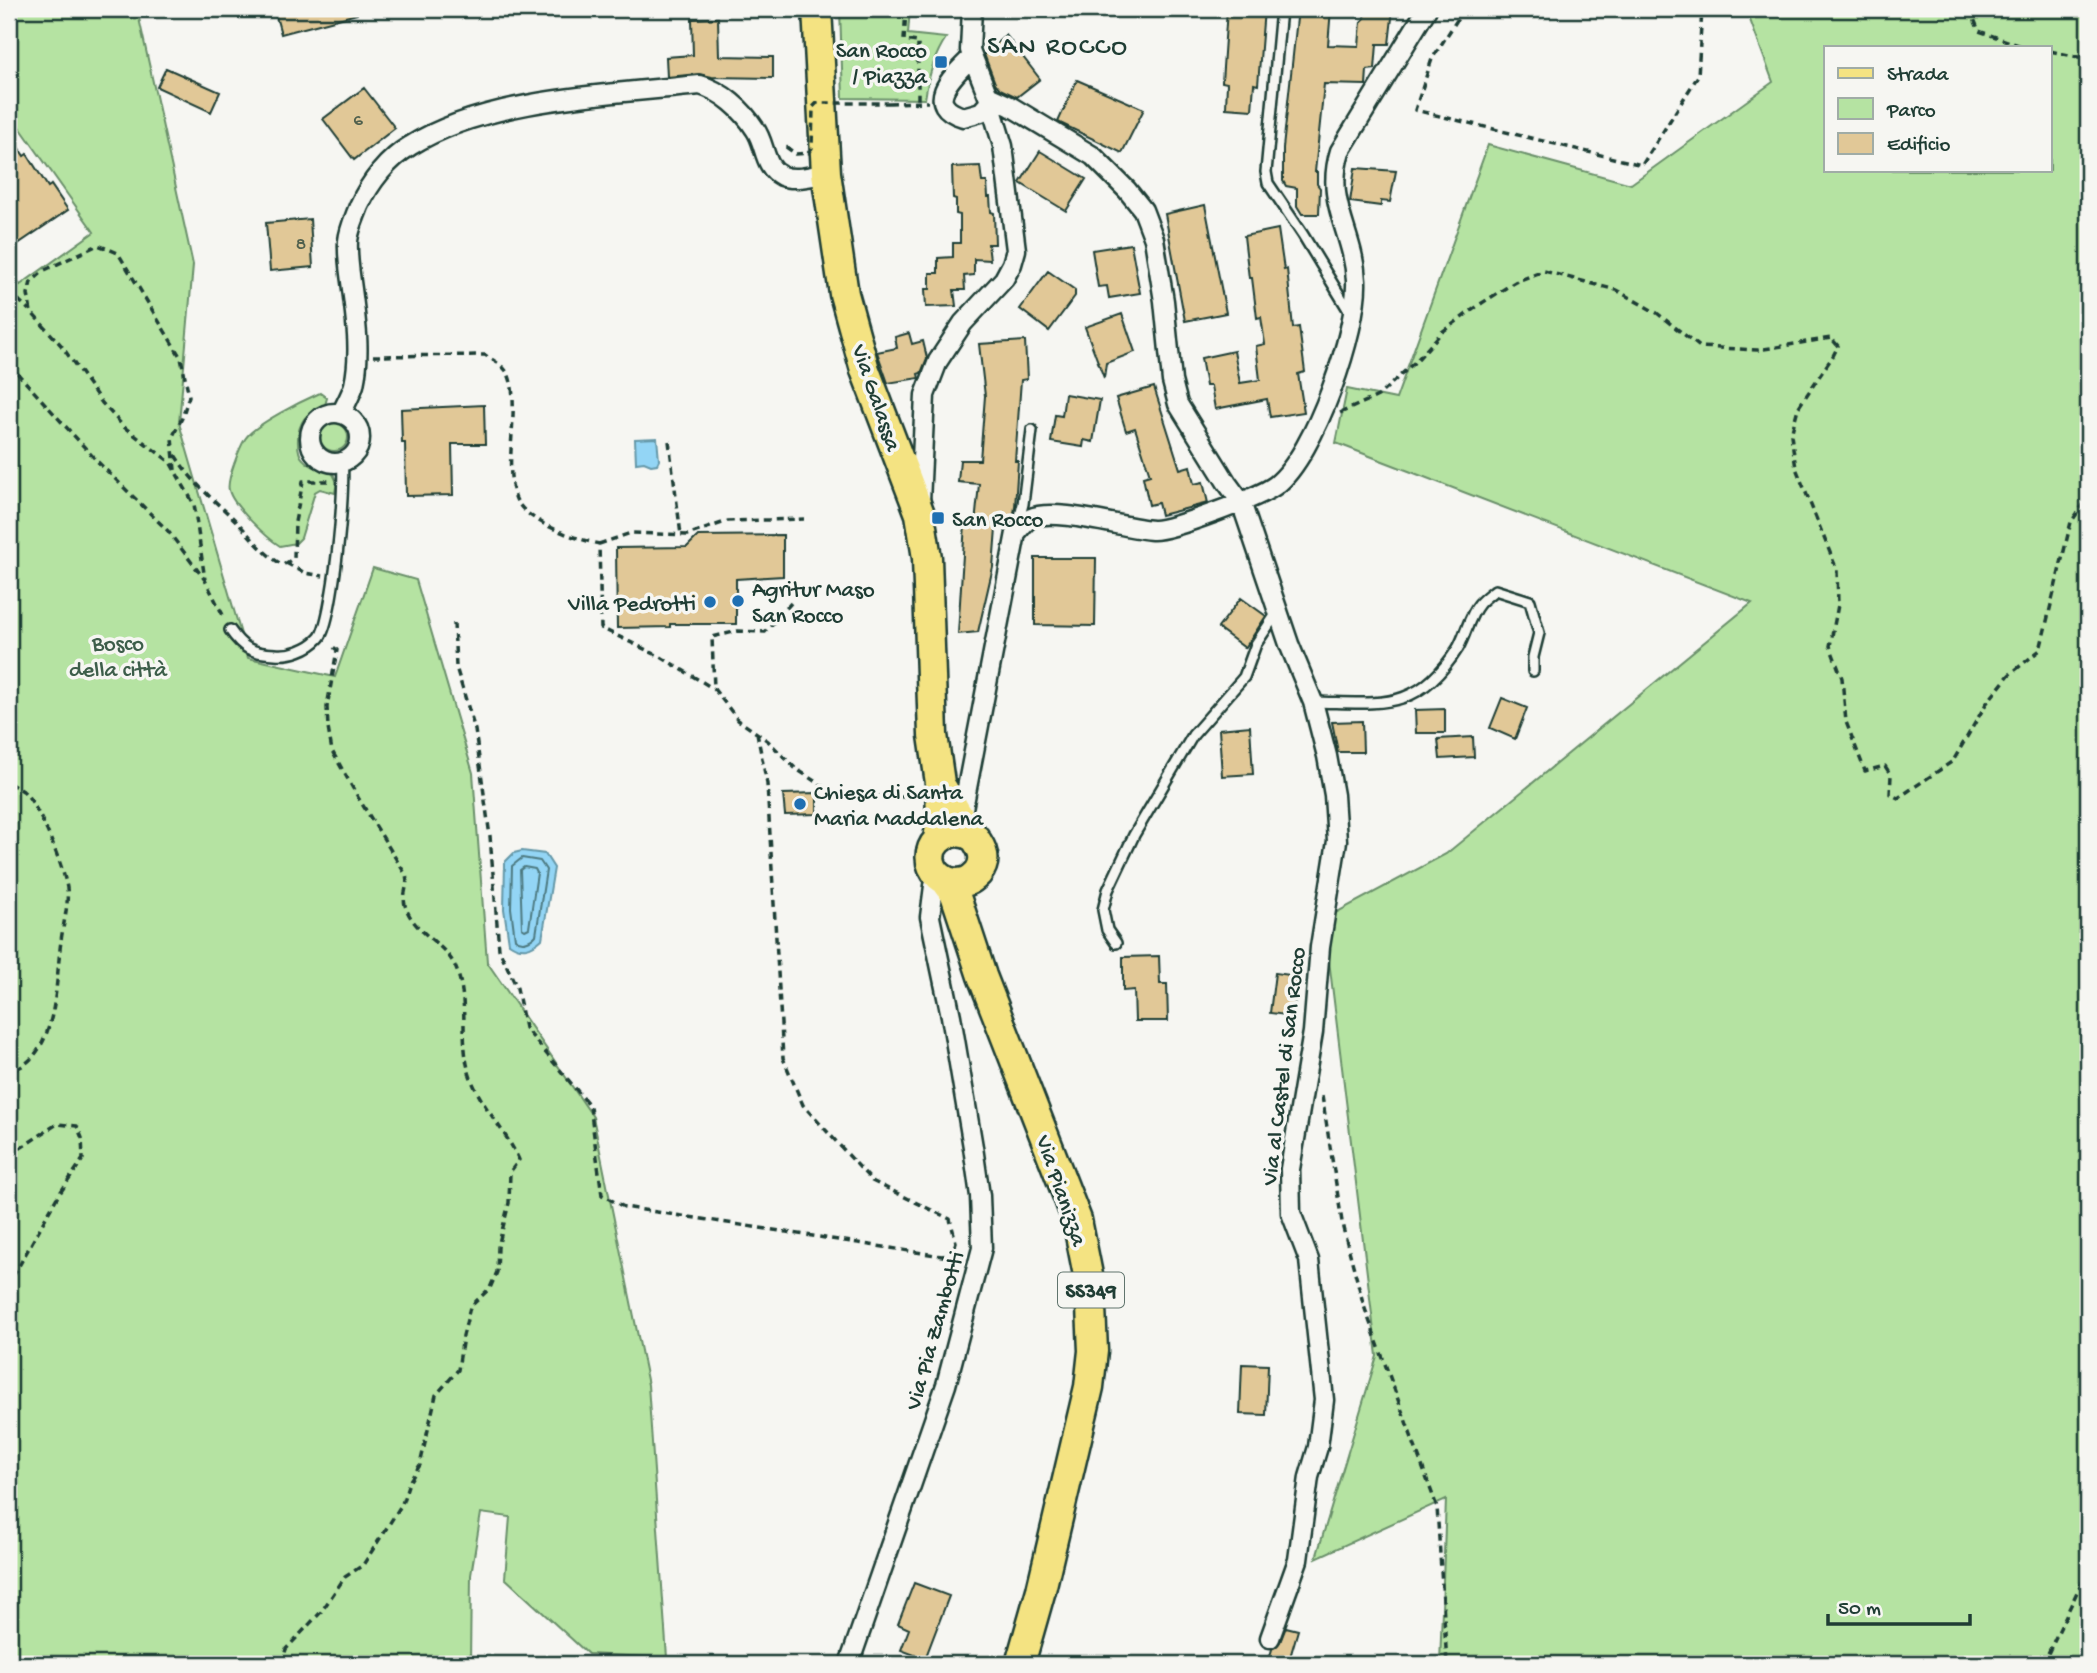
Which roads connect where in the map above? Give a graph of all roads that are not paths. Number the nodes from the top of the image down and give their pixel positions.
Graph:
1 (817, 9) edge
2 (972, 9) edge
3 (1281, 9) edge
4 (1427, 9) edge
5 (972, 57) junction
6 (989, 99) junction
7 (826, 173) junction
8 (1352, 315) junction
9 (341, 414) junction
10 (1032, 430) dead end
11 (342, 462) junction
12 (1241, 502) junction
13 (920, 514) junction
14 (1016, 533) junction
15 (1278, 611) junction
16 (230, 630) road end
17 (1533, 671) dead end
18 (1313, 702) junction
19 (971, 765) junction
20 (939, 786) junction
21 (968, 829) junction
22 (938, 839) junction
23 (976, 875) junction
24 (942, 878) junction
25 (968, 930) junction
26 (1116, 943) dead end
27 (1270, 1638) dead end
28 (849, 1664) edge
29 (1020, 1664) edge

1 - 7 main road, Via Galassa
2 - 5 street
3 - 8 lane
4 - 8 street
5 - 6 street
5 - 6 street
6 - 12 street, Via al Castel di San Rocco
6 - 13 street
7 - 9 street
7 - 13 main road, Via Galassa
8 - 12 street
9 - 11 street
9 - 11 street
10 - 14 lane
11 - 16 lane
12 - 14 street
12 - 15 street, Via al Castel di San Rocco
13 - 20 main road, Via Galassa
14 - 19 street
15 - 18 street, Via al Castel di San Rocco
15 - 26 lane
17 - 18 lane
18 - 27 street, Via al Castel di San Rocco
19 - 20 street
19 - 21 street
20 - 21 main road, Via Galassa
20 - 22 main road, Via Galassa
21 - 22 main road
21 - 23 main road, Via Pianizza / SS349
22 - 24 main road, Via Pianizza / SS349
23 - 24 main road
23 - 25 main road, Via Pianizza / SS349
24 - 25 main road, Via Pianizza / SS349
24 - 28 street, Via Pia Zambotti
25 - 29 main road, Via Pianizza / SS349

